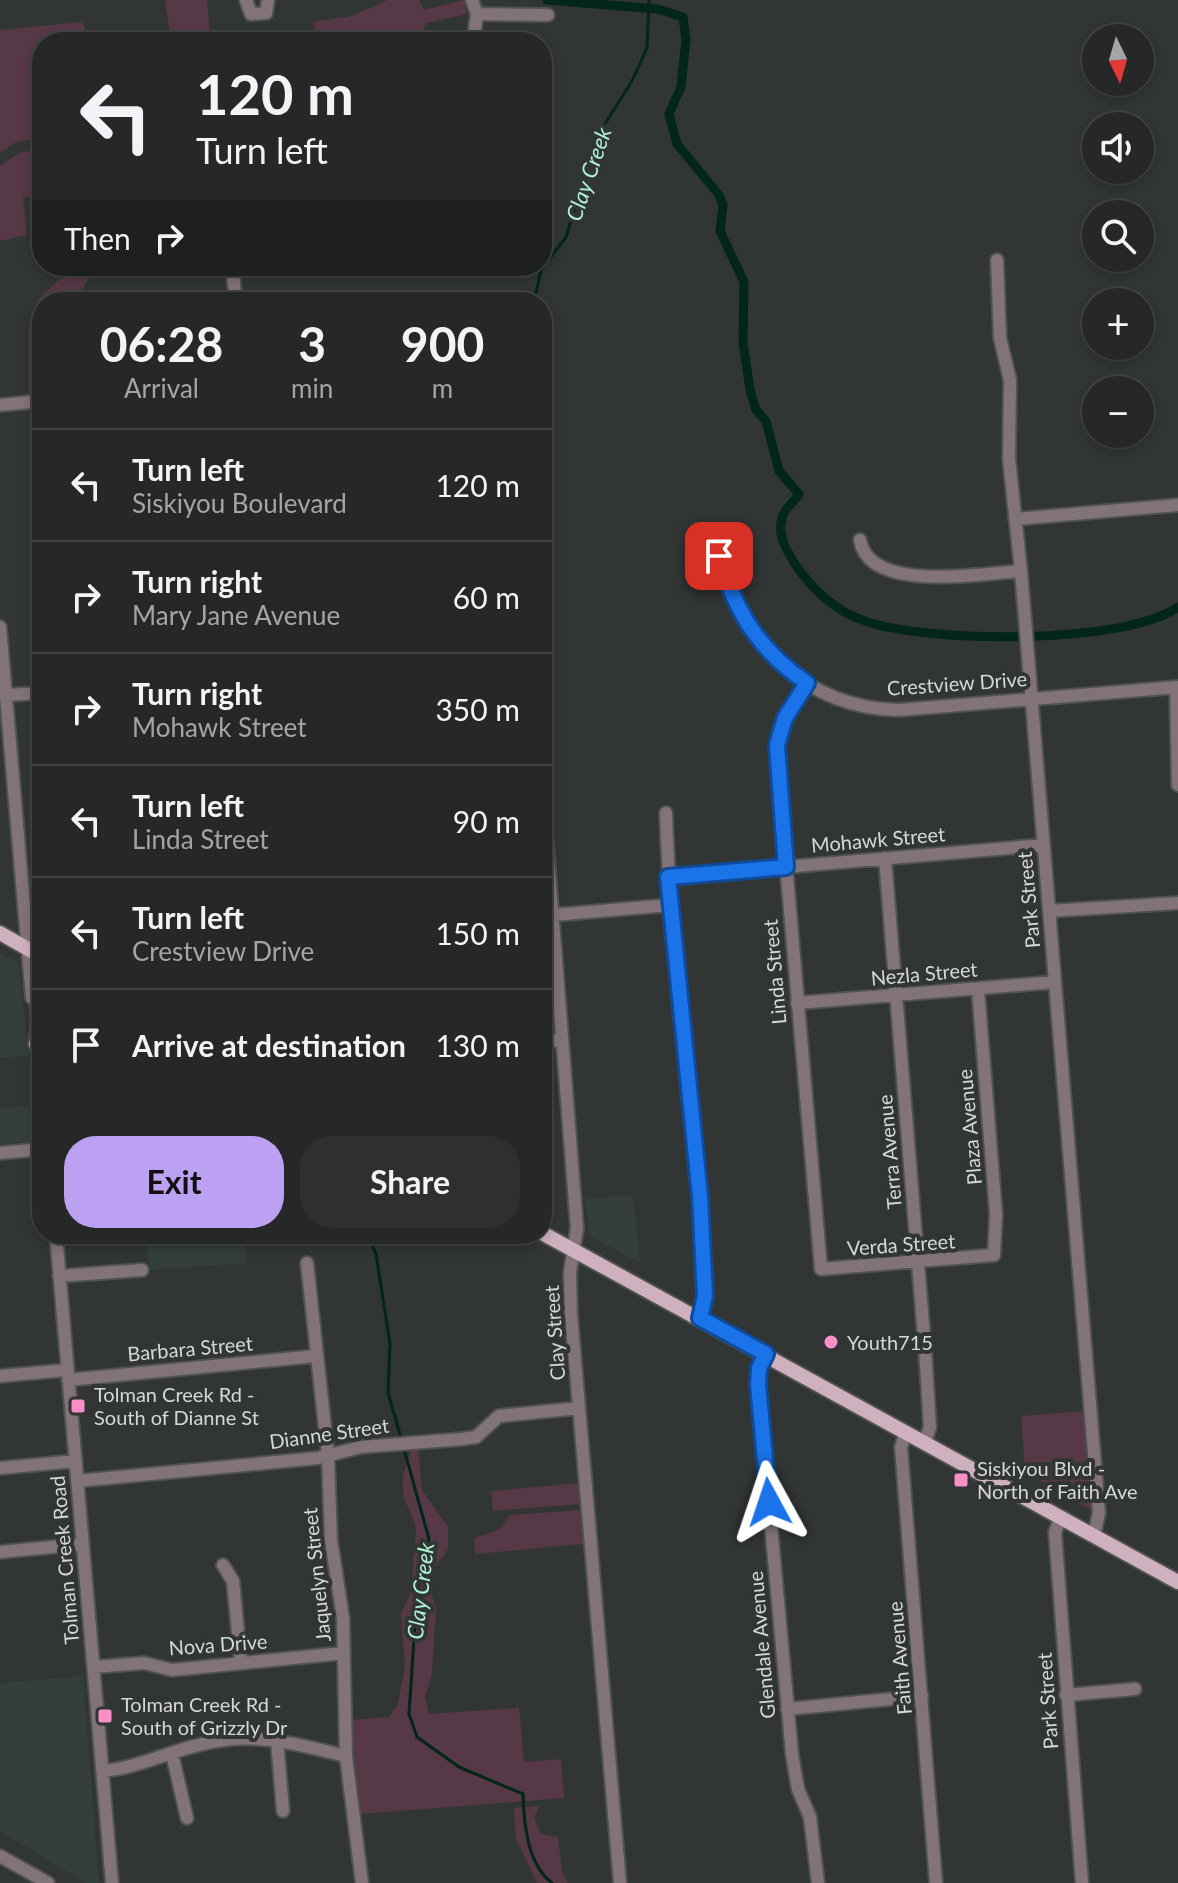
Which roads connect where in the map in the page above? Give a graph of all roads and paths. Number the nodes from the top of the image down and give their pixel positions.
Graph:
1 (246, 0) edge
2 (268, 0) edge
3 (472, 0) edge
4 (477, 14) junction
5 (548, 15) dead end
6 (474, 32) edge
7 (997, 260) dead end
8 (32, 402) edge
9 (0, 405) edge
10 (1178, 505) edge
11 (1015, 519) junction
12 (860, 540) dead end
13 (719, 556) dead end
14 (1021, 571) junction
15 (0, 627) edge
16 (807, 683) junction
17 (1177, 687) edge
18 (32, 694) edge
19 (6, 695) junction
20 (1032, 699) junction
21 (1178, 785) edge
22 (666, 813) dead end
23 (1044, 845) junction
24 (885, 858) junction
25 (786, 867) junction
26 (668, 877) junction
27 (552, 903) edge
28 (1178, 903) edge
29 (670, 905) junction
30 (1049, 911) junction
31 (553, 915) junction
32 (0, 933) edge
33 (28, 949) junction
34 (32, 951) edge
35 (1055, 982) junction
36 (978, 989) junction
37 (32, 996) edge
38 (896, 996) junction
39 (797, 1003) junction
40 (552, 1040) edge
41 (562, 1040) junction
42 (32, 1150) edge
43 (0, 1153) edge
44 (552, 1238) edge
45 (57, 1244) edge
46 (573, 1249) junction
47 (989, 1258) joint
48 (307, 1263) dead end
49 (918, 1263) junction
50 (819, 1266) joint
51 (142, 1270) dead end
52 (59, 1276) junction
53 (700, 1318) junction
54 (766, 1354) junction
55 (316, 1356) junction
56 (68, 1375) junction
57 (0, 1376) edge
58 (579, 1408) junction
59 (906, 1432) junction
60 (925, 1442) junction
61 (328, 1455) junction
62 (76, 1461) junction
63 (0, 1468) edge
64 (77, 1481) junction
65 (1061, 1517) junction
66 (1094, 1535) junction
67 (83, 1544) junction
68 (0, 1552) edge
69 (223, 1565) dead end
70 (1178, 1582) edge
71 (344, 1653) junction
72 (241, 1663) junction
73 (94, 1667) junction
74 (1135, 1689) dead end
75 (1066, 1695) junction
76 (922, 1696) junction
77 (787, 1709) junction
78 (277, 1740) junction
79 (172, 1754) junction
80 (346, 1756) junction
81 (103, 1771) junction
82 (283, 1811) dead end
83 (187, 1818) dead end
84 (0, 1856) edge
85 (48, 1883) edge
86 (112, 1883) edge
87 (362, 1883) edge
88 (620, 1883) edge
89 (818, 1883) edge
90 (936, 1883) edge
91 (1082, 1883) edge

1 - 2 street
3 - 4 street
4 - 5 street
4 - 6 street
7 - 11 street, Park Street
8 - 9 street
10 - 11 street
11 - 14 street, Park Street
12 - 14 street
13 - 16 street, Crestview Drive
14 - 20 street, Park Street
15 - 19 street
16 - 20 street, Crestview Drive
16 - 25 street, Linda Street
17 - 20 street, Crestview Drive
17 - 21 street
18 - 19 street
19 - 33 street
20 - 23 street, Park Street
22 - 26 street
23 - 24 street, Mohawk Street
23 - 30 street, Park Street
24 - 25 street, Mohawk Street
24 - 38 street, Terra Avenue
25 - 26 street, Mohawk Street
25 - 39 street, Linda Street
26 - 29 street
27 - 31 street, Clay Street
28 - 30 street
29 - 31 street
29 - 53 street
30 - 35 street, Park Street
31 - 41 street, Clay Street
32 - 33 main road
33 - 34 main road
33 - 37 street
35 - 36 street, Nezla Street
35 - 66 street, Park Street
36 - 38 street, Nezla Street
36 - 47 street, Plaza Avenue
38 - 39 street, Nezla Street
38 - 49 street, Terra Avenue
39 - 50 street, Linda Street
40 - 41 street
41 - 46 street, Clay Street
42 - 43 street
44 - 46 main road
45 - 52 street, Tolman Creek Road
46 - 53 main road
46 - 58 street, Clay Street
47 - 49 street, Verda Street
48 - 55 street, Jaquelyn Street
49 - 50 street, Verda Street
49 - 60 street, Terra Avenue
51 - 52 street
52 - 56 street, Tolman Creek Road
53 - 54 main road
54 - 59 main road
54 - 77 street, Glendale Avenue
55 - 56 street, Barbara Street
55 - 61 street, Jaquelyn Street
56 - 57 street, Barbara Street
56 - 62 street, Tolman Creek Road
58 - 61 street, Dianne Street
58 - 88 street, Clay Street
59 - 60 main road
59 - 76 street, Faith Avenue
60 - 65 main road
61 - 64 street, Dianne Street
61 - 71 street, Jaquelyn Street
62 - 63 street
62 - 64 street, Tolman Creek Road
64 - 67 street, Tolman Creek Road
65 - 66 main road
65 - 75 street, Park Street
66 - 70 main road
67 - 68 street
67 - 73 street, Tolman Creek Road
69 - 72 street
71 - 72 street, Nova Drive
71 - 80 street, Jaquelyn Street
72 - 73 street, Nova Drive
73 - 81 street, Tolman Creek Road
74 - 75 street
75 - 91 street, Park Street
76 - 77 street
76 - 90 street, Faith Avenue
77 - 89 street, Glendale Avenue
78 - 79 street
78 - 80 street
78 - 82 street
79 - 81 street
79 - 83 street
80 - 87 street, Jaquelyn Street
81 - 86 street, Tolman Creek Road
84 - 85 street

